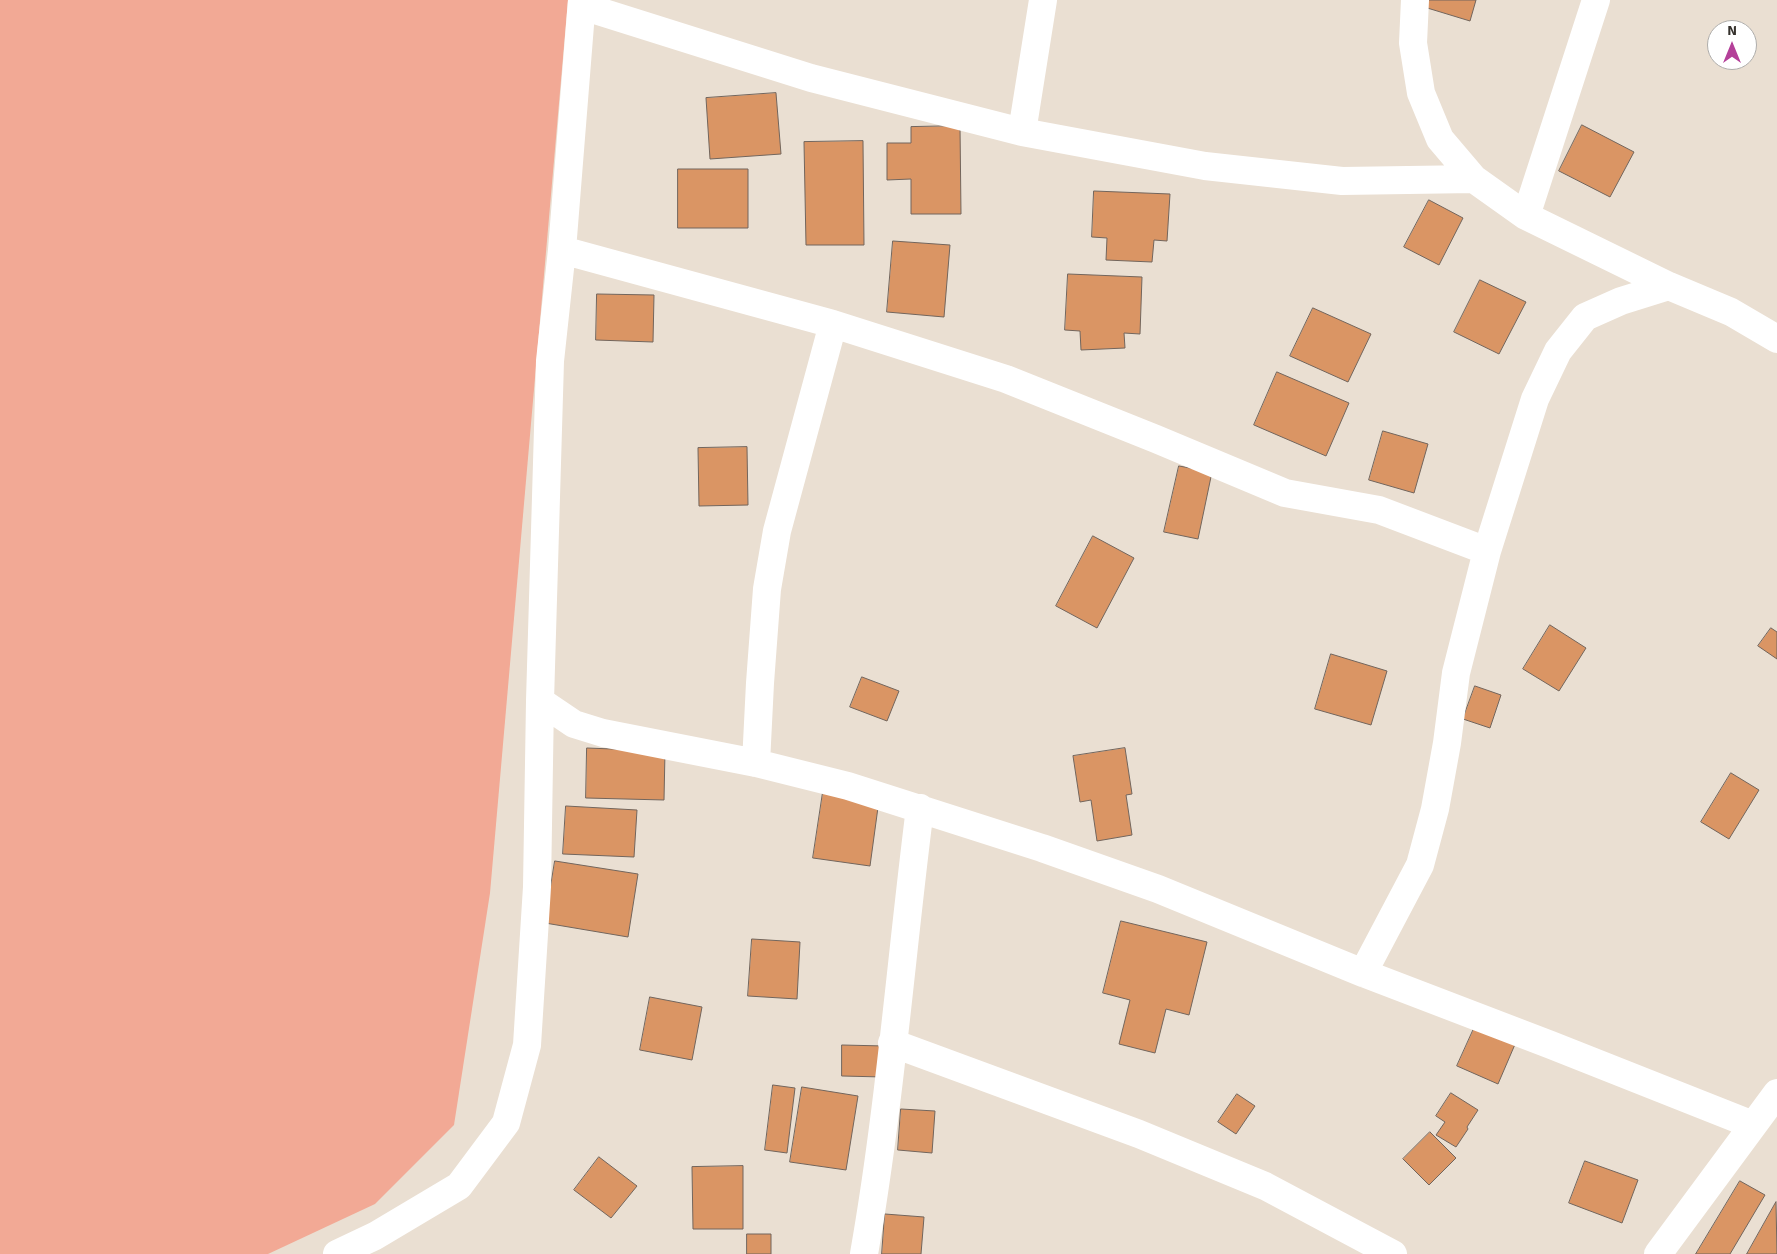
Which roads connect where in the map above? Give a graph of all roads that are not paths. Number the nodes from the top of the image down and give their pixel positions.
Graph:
1 (1043, 0) edge
2 (1415, 0) edge
3 (1596, 0) edge
4 (582, 3) edge
5 (1022, 132) junction
6 (1474, 179) junction
7 (1526, 216) junction
8 (562, 250) junction
9 (1669, 286) junction
10 (833, 324) junction
11 (1777, 339) edge
12 (1487, 551) junction
13 (540, 701) junction
14 (756, 763) junction
15 (920, 808) junction
16 (1363, 973) junction
17 (892, 1043) junction
18 (1777, 1093) edge
19 (1753, 1125) junction
20 (338, 1254) edge
21 (864, 1254) edge
22 (1394, 1254) edge
23 (1658, 1254) edge

1 - 5 street
2 - 6 street
3 - 7 street
4 - 5 street
4 - 8 street
5 - 6 street
6 - 7 street
7 - 9 street
8 - 10 street
8 - 13 street
9 - 11 street
9 - 12 street
10 - 12 street
10 - 14 street
12 - 16 street
13 - 14 street
13 - 20 street
14 - 15 street
15 - 16 street
15 - 17 street
16 - 19 street
17 - 21 street
17 - 22 street
18 - 19 street
19 - 23 street

